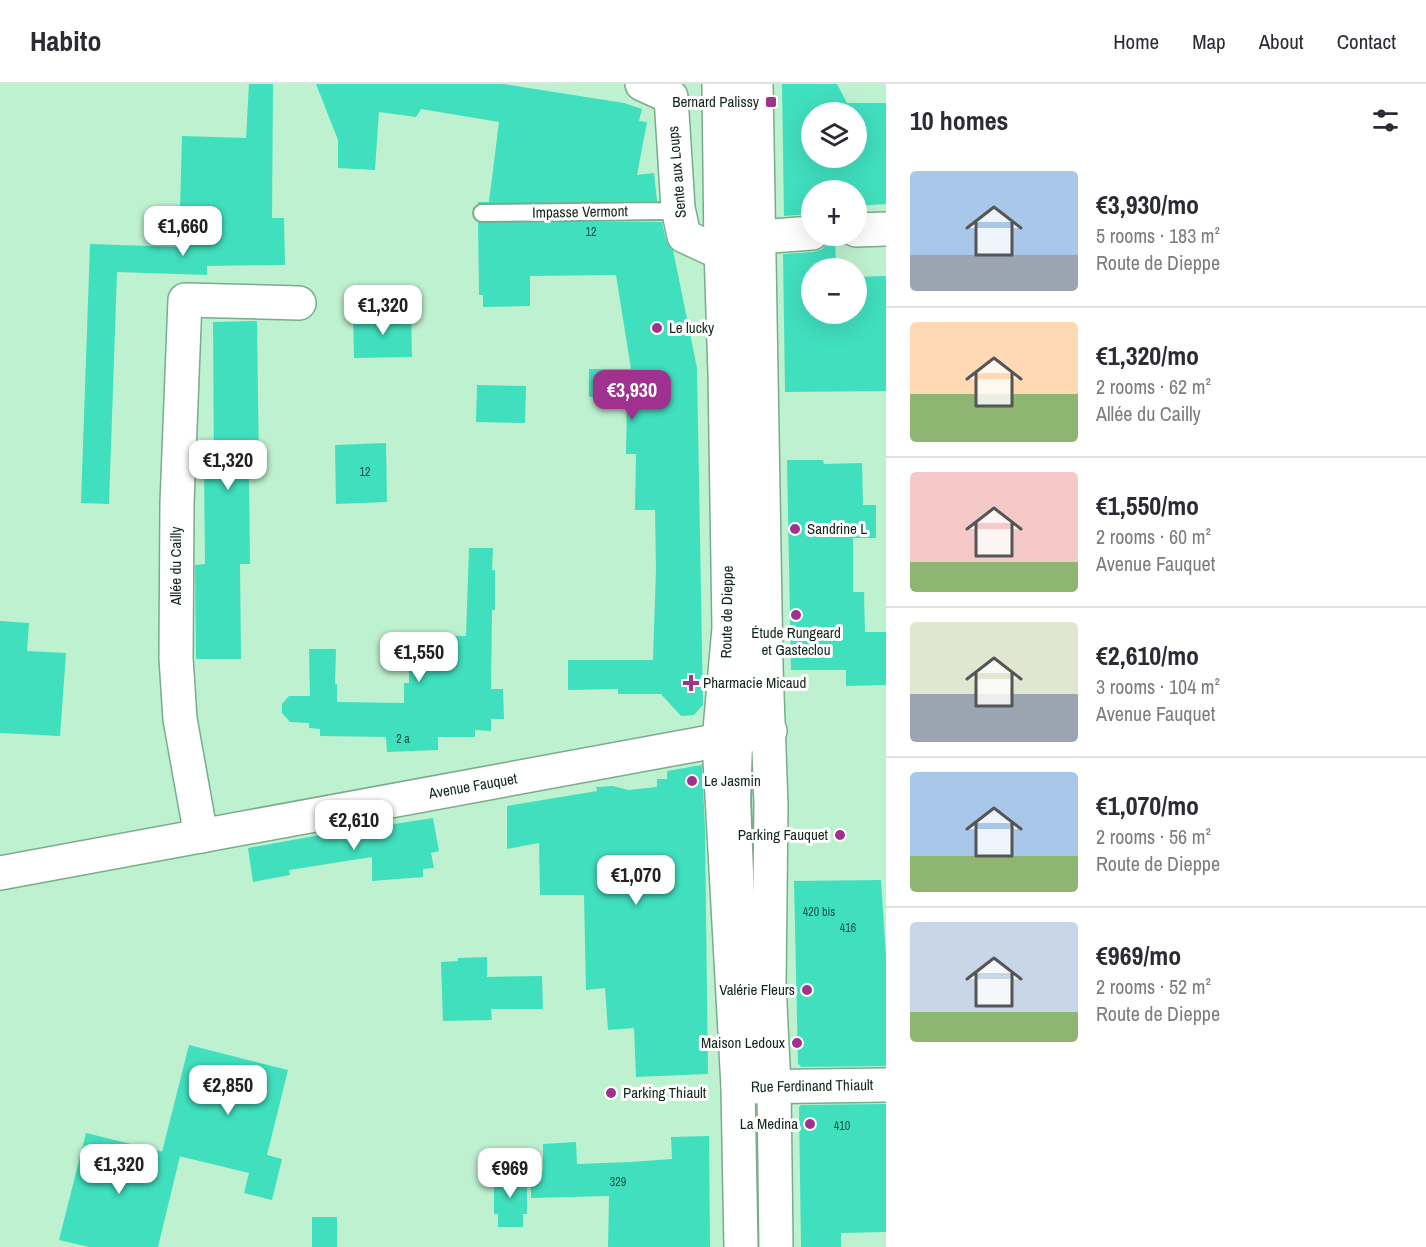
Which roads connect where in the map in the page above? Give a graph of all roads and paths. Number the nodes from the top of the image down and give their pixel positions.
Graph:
1 (642, 84) edge
2 (719, 84) edge
3 (737, 84) edge
4 (756, 84) edge
5 (678, 208) junction
6 (482, 213) dead end
7 (886, 229) edge
8 (867, 230) edge
9 (801, 235) edge
10 (740, 243) junction
11 (299, 303) dead end
12 (744, 736) junction
13 (201, 836) junction
14 (0, 873) edge
15 (886, 1085) edge
16 (755, 1086) junction
17 (741, 1247) edge
18 (757, 1247) edge
19 (776, 1247) edge

1 - 5 main road, Sente aux Loups
2 - 10 main road, Route de Dieppe
3 - 10 lane
4 - 10 main road, Route de Dieppe
5 - 6 lane, Impasse Vermont
5 - 10 main road, Sente aux Loups
7 - 8 main road
9 - 10 main road
10 - 12 main road, Route de Dieppe
10 - 12 main road, Route de Dieppe
11 - 13 main road, Allée du Cailly
12 - 13 main road, Avenue Fauquet
12 - 16 main road, Route de Dieppe
12 - 16 main road, Route de Dieppe
13 - 14 main road, Avenue Fauquet
15 - 16 main road, Rue Ferdinand Thiault
16 - 17 main road, Route de Dieppe
16 - 18 lane
16 - 19 main road, Route de Dieppe

